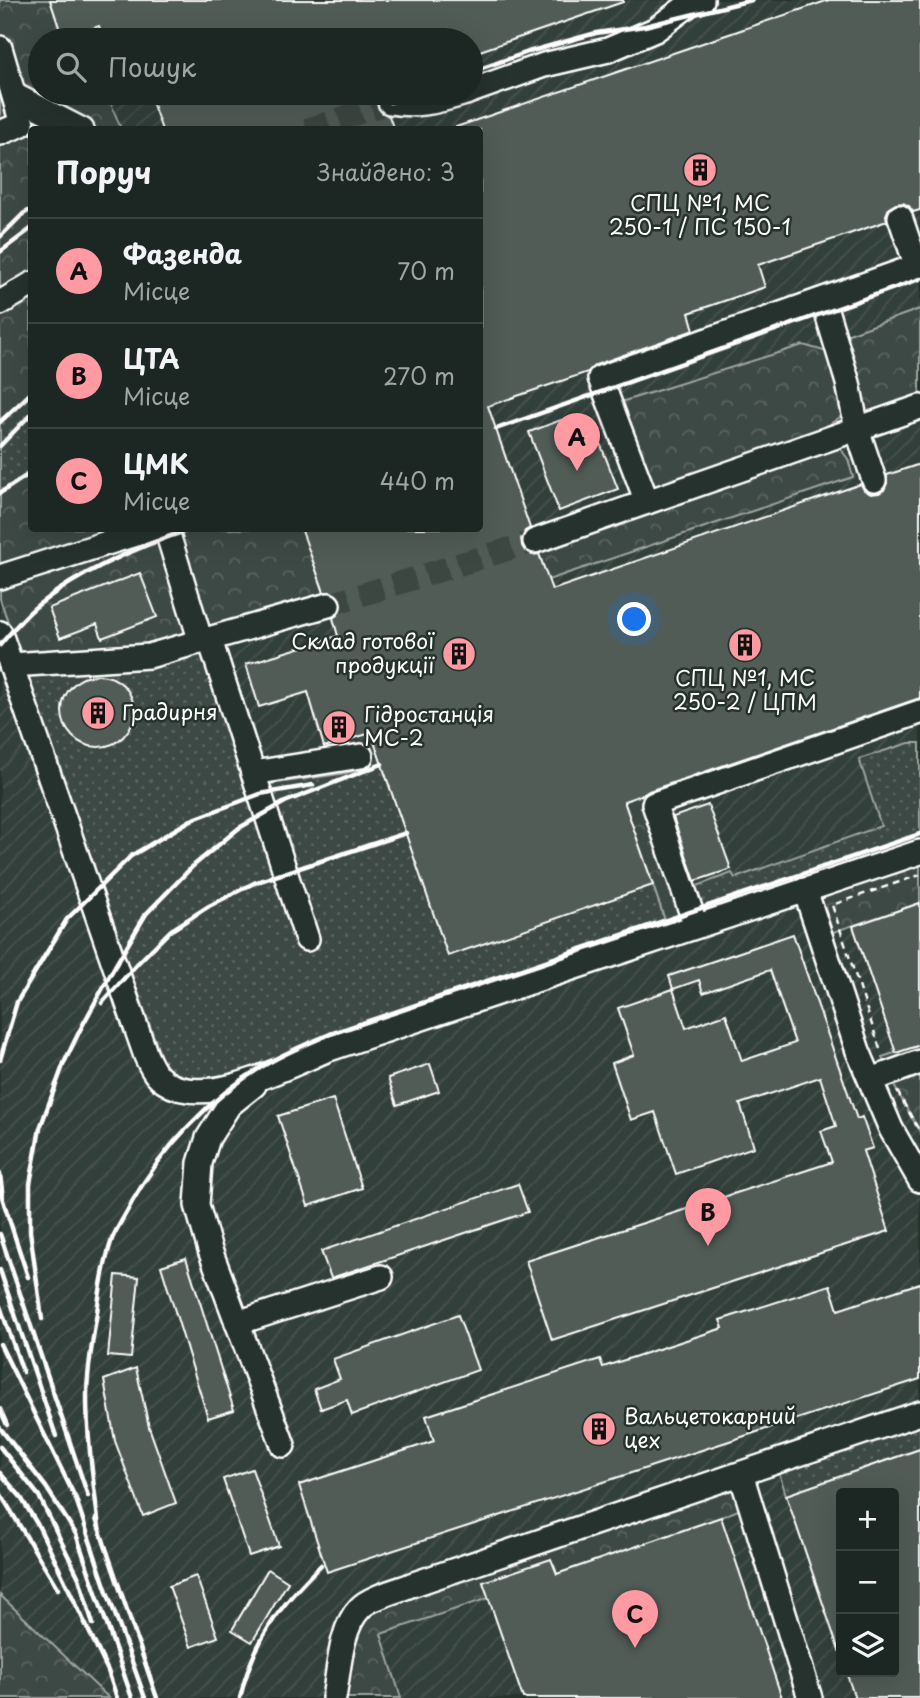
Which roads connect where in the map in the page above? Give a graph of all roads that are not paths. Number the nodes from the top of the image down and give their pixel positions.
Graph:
1 (702, 0) edge
2 (0, 48) edge
3 (483, 87) edge
4 (28, 91) edge
5 (14, 95) junction
6 (28, 102) edge
7 (33, 105) edge
8 (74, 126) edge
9 (0, 133) edge
10 (900, 217) dead end
11 (918, 266) edge
12 (28, 286) edge
13 (823, 300) junction
14 (0, 303) edge
15 (920, 407) edge
16 (857, 429) junction
17 (874, 480) dead end
18 (647, 502) junction
19 (141, 532) edge
20 (167, 532) edge
21 (535, 541) tunnel mouth
22 (0, 577) edge
23 (328, 605) tunnel mouth
24 (0, 633) edge
25 (205, 641) junction
26 (11, 665) junction
27 (920, 712) edge
28 (360, 756) dead end
29 (253, 773) junction
30 (920, 852) edge
31 (805, 890) junction
32 (696, 926) junction
33 (307, 939) dead end
34 (920, 1062) edge
35 (268, 1074) junction
36 (879, 1077) junction
37 (920, 1180) edge
38 (381, 1277) dead end
39 (237, 1323) junction
40 (920, 1413) edge
41 (283, 1445) dead end
42 (741, 1474) junction
43 (334, 1698) edge
44 (810, 1698) edge

1 - 3 lane
2 - 5 lane
4 - 5 lane
5 - 6 lane
5 - 9 lane
7 - 8 lane
10 - 11 lane
11 - 13 lane
12 - 14 lane
13 - 16 lane
13 - 18 lane
15 - 16 lane
16 - 17 lane
16 - 18 lane
18 - 21 lane
19 - 22 lane
20 - 25 lane
23 - 25 lane
24 - 26 lane
25 - 26 lane
25 - 29 lane
26 - 35 lane
27 - 32 lane
28 - 29 lane
29 - 33 lane
30 - 31 lane
31 - 32 lane
31 - 36 lane
32 - 35 lane
34 - 36 lane
35 - 39 lane
36 - 37 lane
38 - 39 lane
39 - 41 lane
40 - 42 lane
42 - 43 lane
42 - 44 lane

